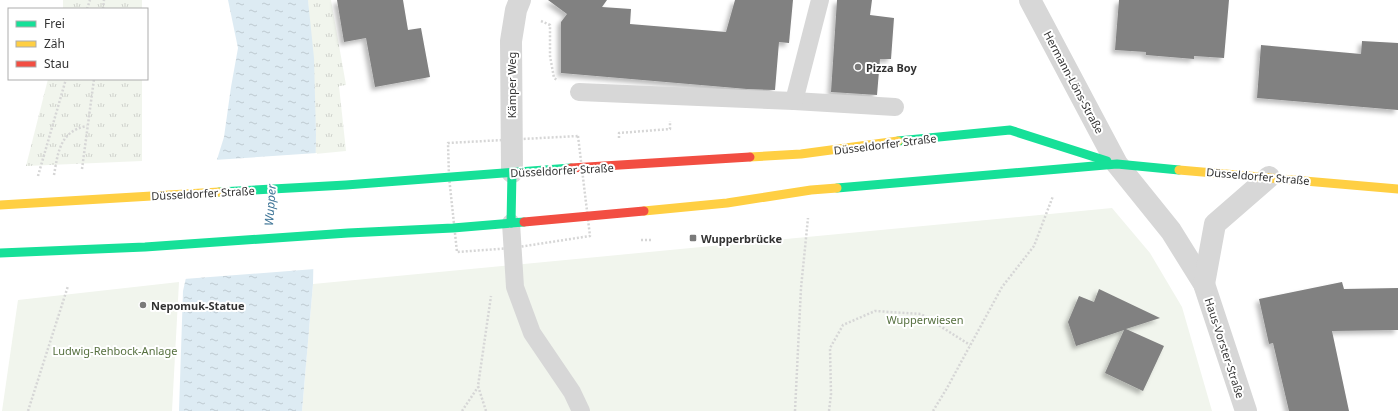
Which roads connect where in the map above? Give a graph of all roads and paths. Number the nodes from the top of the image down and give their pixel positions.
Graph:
1 (820, 0) edge
2 (1030, 0) edge
3 (518, 5) edge
4 (66, 80) edge
5 (94, 80) edge
6 (579, 92) joint
7 (794, 101) junction
8 (895, 107) dead end
9 (87, 126) junction
10 (670, 129) dead end
11 (619, 133) dead end
12 (1118, 164) junction
13 (1064, 168) junction
14 (82, 169) dead end
15 (512, 172) junction
16 (54, 173) dead end
17 (1269, 177) junction
18 (1398, 189) edge
19 (811, 190) junction
20 (30, 203) junction
21 (0, 205) edge
22 (511, 223) junction
23 (0, 253) edge
24 (1204, 284) junction
25 (68, 286) dead end
26 (515, 287) junction
27 (970, 345) junction
28 (478, 386) junction
29 (28, 411) edge
30 (462, 411) edge
31 (486, 411) edge
32 (581, 411) edge
33 (795, 411) edge
34 (829, 411) edge
35 (933, 411) edge
36 (1246, 411) edge

1 - 7 lane
2 - 12 street, Hermann-Löns-Straße
3 - 6 path
3 - 15 street, Kämper Weg
4 - 20 path
5 - 9 path
6 - 7 lane
7 - 8 lane
9 - 14 path
9 - 16 path
10 - 11 path
12 - 13 main road, Düsseldorfer Straße
12 - 15 main road, Düsseldorfer Straße
12 - 17 main road, Düsseldorfer Straße
12 - 24 street, Haus-Vorster-Straße
13 - 19 main road, Düsseldorfer Straße
13 - 27 path
15 - 20 main road, Düsseldorfer Straße
15 - 22 main road
17 - 18 main road, Düsseldorfer Straße
17 - 24 street, Haus-Vorster-Straße
19 - 22 main road, Düsseldorfer Straße
19 - 33 path
20 - 21 main road, Düsseldorfer Straße
22 - 23 main road, Düsseldorfer Straße
22 - 26 lane
24 - 36 street, Haus-Vorster-Straße
25 - 29 path
26 - 28 path
26 - 32 lane
27 - 34 path
27 - 35 path
28 - 30 path
28 - 31 path

